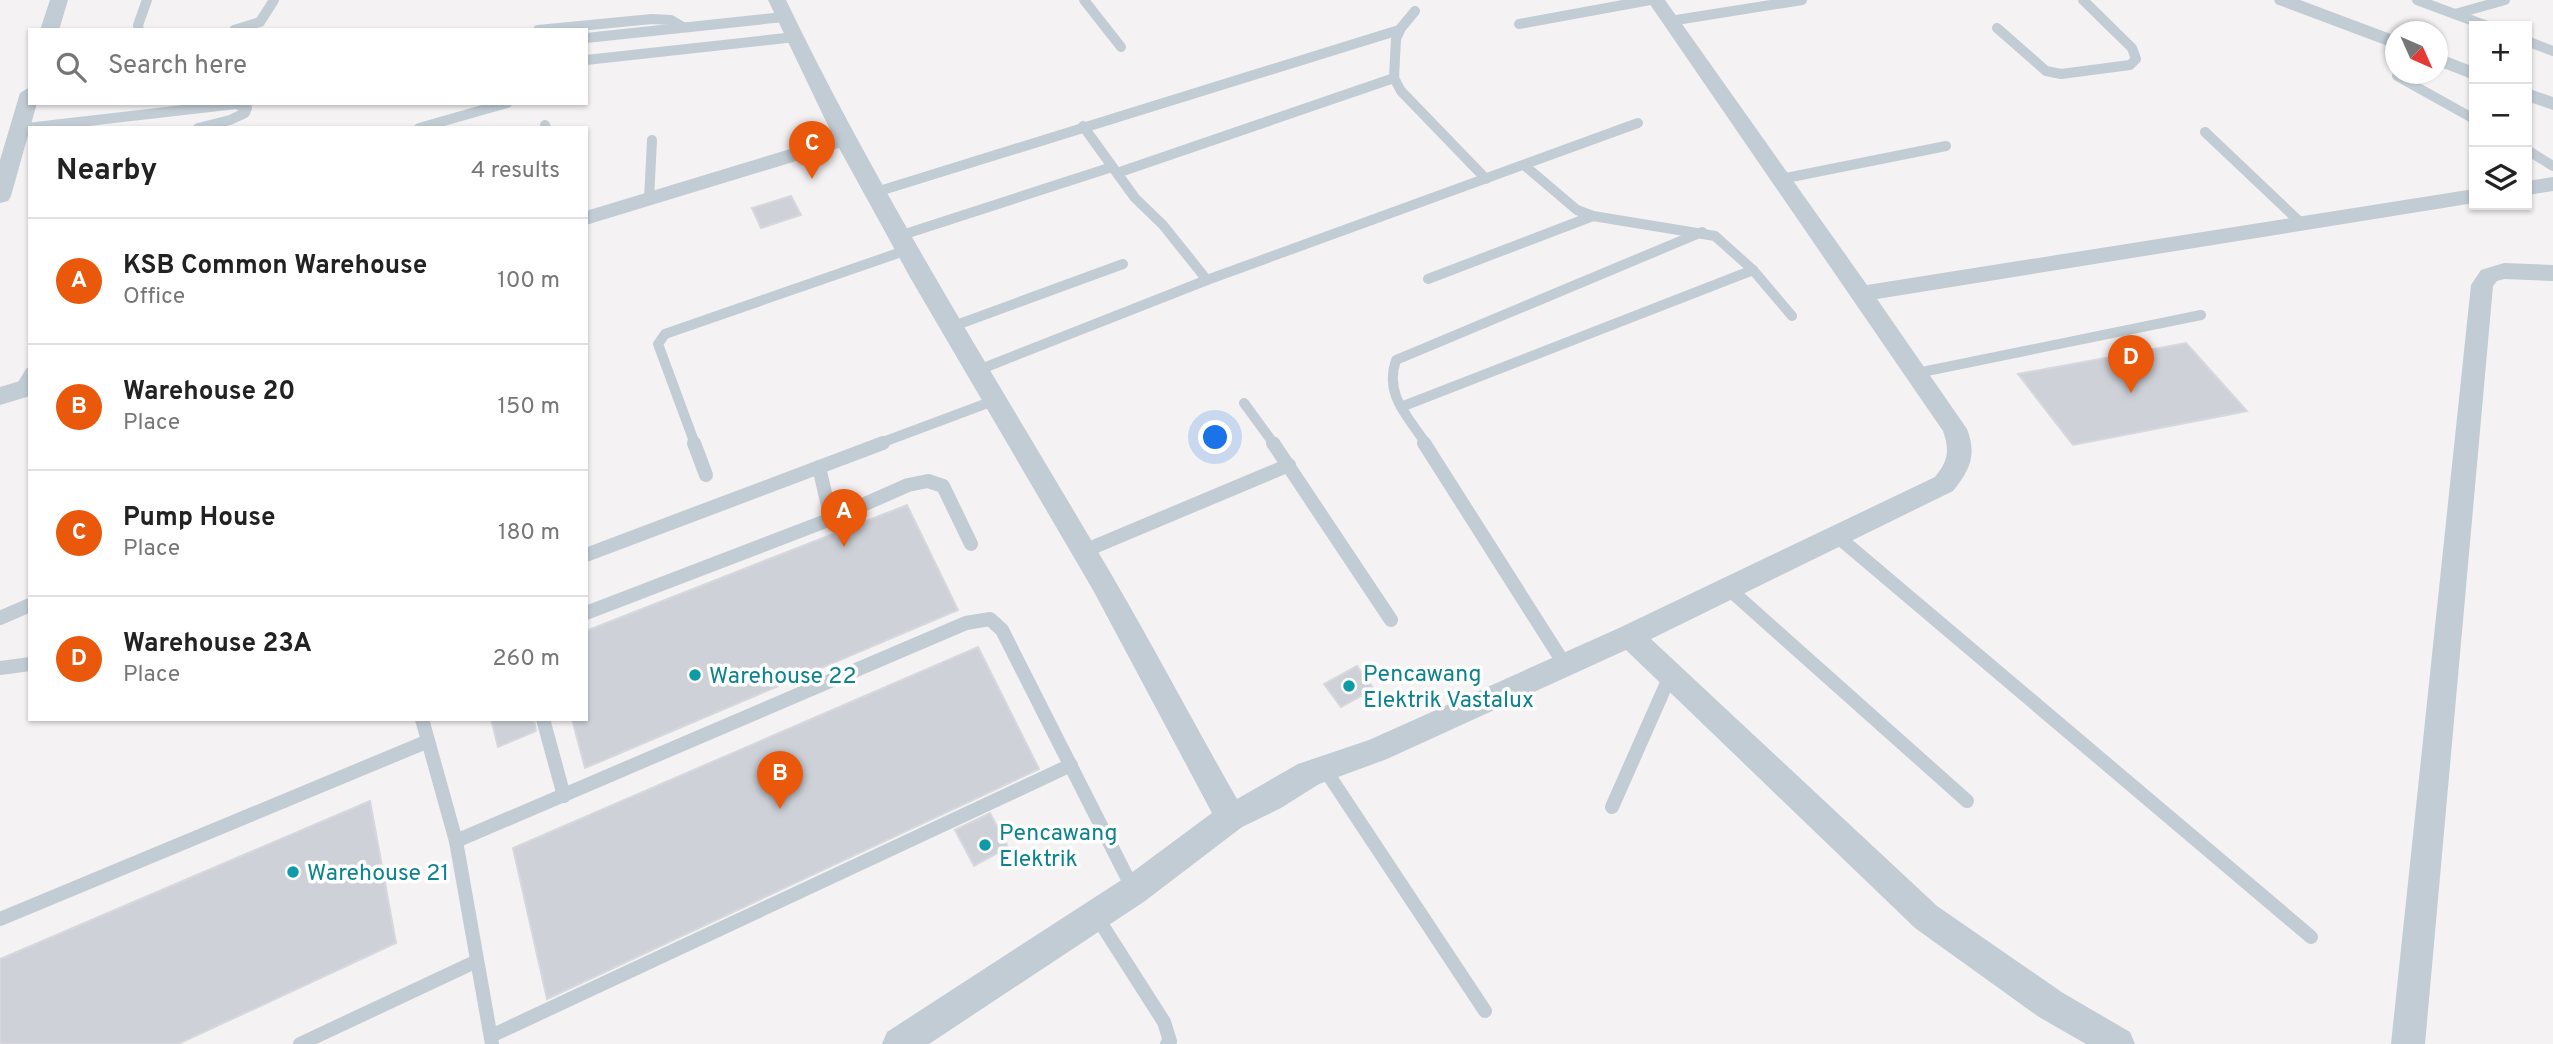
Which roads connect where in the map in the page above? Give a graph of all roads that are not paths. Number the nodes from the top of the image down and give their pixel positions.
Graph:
1 (59, 0) edge
2 (147, 0) edge
3 (274, 0) edge
4 (1084, 0) edge
5 (1650, 0) edge
6 (1802, 0) edge
7 (2083, 0) edge
8 (2283, 0) edge
9 (2417, 0) edge
10 (2505, 0) edge
11 (1663, 10) edge
12 (1415, 11) dead end
13 (2455, 14) junction
14 (785, 18) edge
15 (2474, 21) edge
16 (1518, 23) dead end
17 (684, 27) junction
18 (51, 28) edge
19 (139, 28) edge
20 (245, 28) edge
21 (559, 28) edge
22 (1997, 28) dead end
23 (1399, 30) junction
24 (588, 38) edge
25 (2385, 39) edge
26 (2532, 43) edge
27 (1121, 47) dead end
28 (2553, 51) edge
29 (588, 60) edge
30 (2448, 64) edge
31 (2469, 72) edge
32 (1394, 78) junction
33 (2413, 84) edge
34 (2532, 96) edge
35 (28, 100) edge
36 (2553, 104) edge
37 (227, 105) edge
38 (239, 105) edge
39 (500, 105) edge
40 (2469, 116) edge
41 (1638, 123) dead end
42 (44, 126) edge
43 (206, 126) edge
44 (426, 126) edge
45 (1083, 126) junction
46 (28, 128) edge
47 (18, 129) junction
48 (2205, 132) dead end
49 (652, 140) dead end
50 (844, 140) junction
51 (1946, 146) dead end
52 (2532, 153) edge
53 (1524, 165) junction
54 (2553, 166) edge
55 (1114, 170) junction
56 (1486, 179) junction
57 (1781, 179) junction
58 (2553, 184) edge
59 (2532, 187) edge
60 (873, 193) junction
61 (0, 196) edge
62 (2469, 197) edge
63 (649, 200) junction
64 (1593, 216) junction
65 (588, 217) edge
66 (2302, 224) junction
67 (1702, 232) junction
68 (903, 243) junction
69 (1124, 264) dead end
70 (1753, 270) junction
71 (2553, 273) edge
72 (1428, 279) dead end
73 (1207, 280) junction
74 (1861, 294) junction
75 (2202, 315) dead end
76 (1792, 316) dead end
77 (951, 327) junction
78 (976, 371) junction
79 (1917, 373) junction
80 (993, 401) junction
81 (1244, 403) dead end
82 (1401, 407) junction
83 (1289, 465) junction
84 (818, 467) junction
85 (706, 475) dead end
86 (831, 519) junction
87 (1837, 536) junction
88 (971, 544) dead end
89 (1084, 551) junction
90 (588, 554) edge
91 (1728, 588) junction
92 (28, 606) edge
93 (588, 612) edge
94 (0, 618) edge
95 (1391, 620) dead end
96 (1629, 636) junction
97 (28, 664) edge
98 (1566, 665) junction
99 (0, 668) edge
100 (1670, 676) junction
101 (422, 721) edge
102 (544, 721) edge
103 (426, 742) junction
104 (1071, 765) junction
105 (1324, 768) junction
106 (564, 796) junction
107 (1967, 801) dead end
108 (1612, 807) dead end
109 (1231, 817) junction
110 (456, 841) junction
111 (1134, 890) junction
112 (1095, 914) junction
113 (0, 919) edge
114 (2311, 937) dead end
115 (477, 961) junction
116 (1485, 1011) dead end
117 (491, 1040) edge
118 (300, 1044) edge
119 (899, 1044) edge
120 (1167, 1044) edge
121 (2118, 1044) edge
122 (2408, 1044) edge

1 - 18 street
2 - 19 lane
3 - 20 lane
4 - 27 lane
5 - 16 lane
6 - 11 lane
7 - 22 lane
8 - 25 street
9 - 13 lane
10 - 13 lane
11 - 57 street
12 - 23 lane
13 - 15 lane
14 - 17 lane
14 - 29 lane
14 - 50 street
17 - 21 lane
17 - 24 lane
23 - 32 lane
23 - 45 lane
26 - 28 lane
30 - 31 street
32 - 55 lane
32 - 56 lane
33 - 40 lane
34 - 36 street
35 - 47 street
37 - 42 lane
38 - 43 lane
39 - 44 lane
41 - 53 lane
45 - 55 lane
45 - 60 lane
46 - 47 lane
47 - 61 street
48 - 66 lane
49 - 63 lane
50 - 60 street
50 - 63 street
51 - 57 lane
52 - 54 lane
53 - 56 lane
53 - 64 lane
55 - 68 lane
55 - 73 lane
56 - 73 lane
57 - 74 street
58 - 59 street
60 - 68 street
62 - 66 street
63 - 65 street
64 - 67 lane
64 - 72 lane
66 - 74 street
67 - 70 lane
67 - 82 lane
68 - 77 street
68 - 85 lane
69 - 77 lane
70 - 76 lane
70 - 82 lane
71 - 122 street
73 - 78 lane
74 - 79 street
75 - 79 lane
77 - 78 street
78 - 80 street
79 - 87 street
80 - 84 lane
80 - 89 street
81 - 83 lane
82 - 98 lane
83 - 89 lane
83 - 95 lane
84 - 86 lane
84 - 90 lane
86 - 88 lane
86 - 93 lane
87 - 91 street
87 - 114 lane
89 - 109 street
91 - 96 street
91 - 107 lane
92 - 94 lane
96 - 98 street
96 - 100 street
97 - 99 lane
98 - 105 street
100 - 108 lane
100 - 121 street
101 - 103 lane
102 - 106 lane
103 - 110 lane
103 - 113 lane
104 - 106 lane
104 - 111 lane
104 - 117 lane
105 - 109 street
105 - 116 lane
106 - 110 lane
109 - 111 street
110 - 115 lane
111 - 112 street
112 - 119 street
112 - 120 lane
115 - 117 lane
115 - 118 lane

